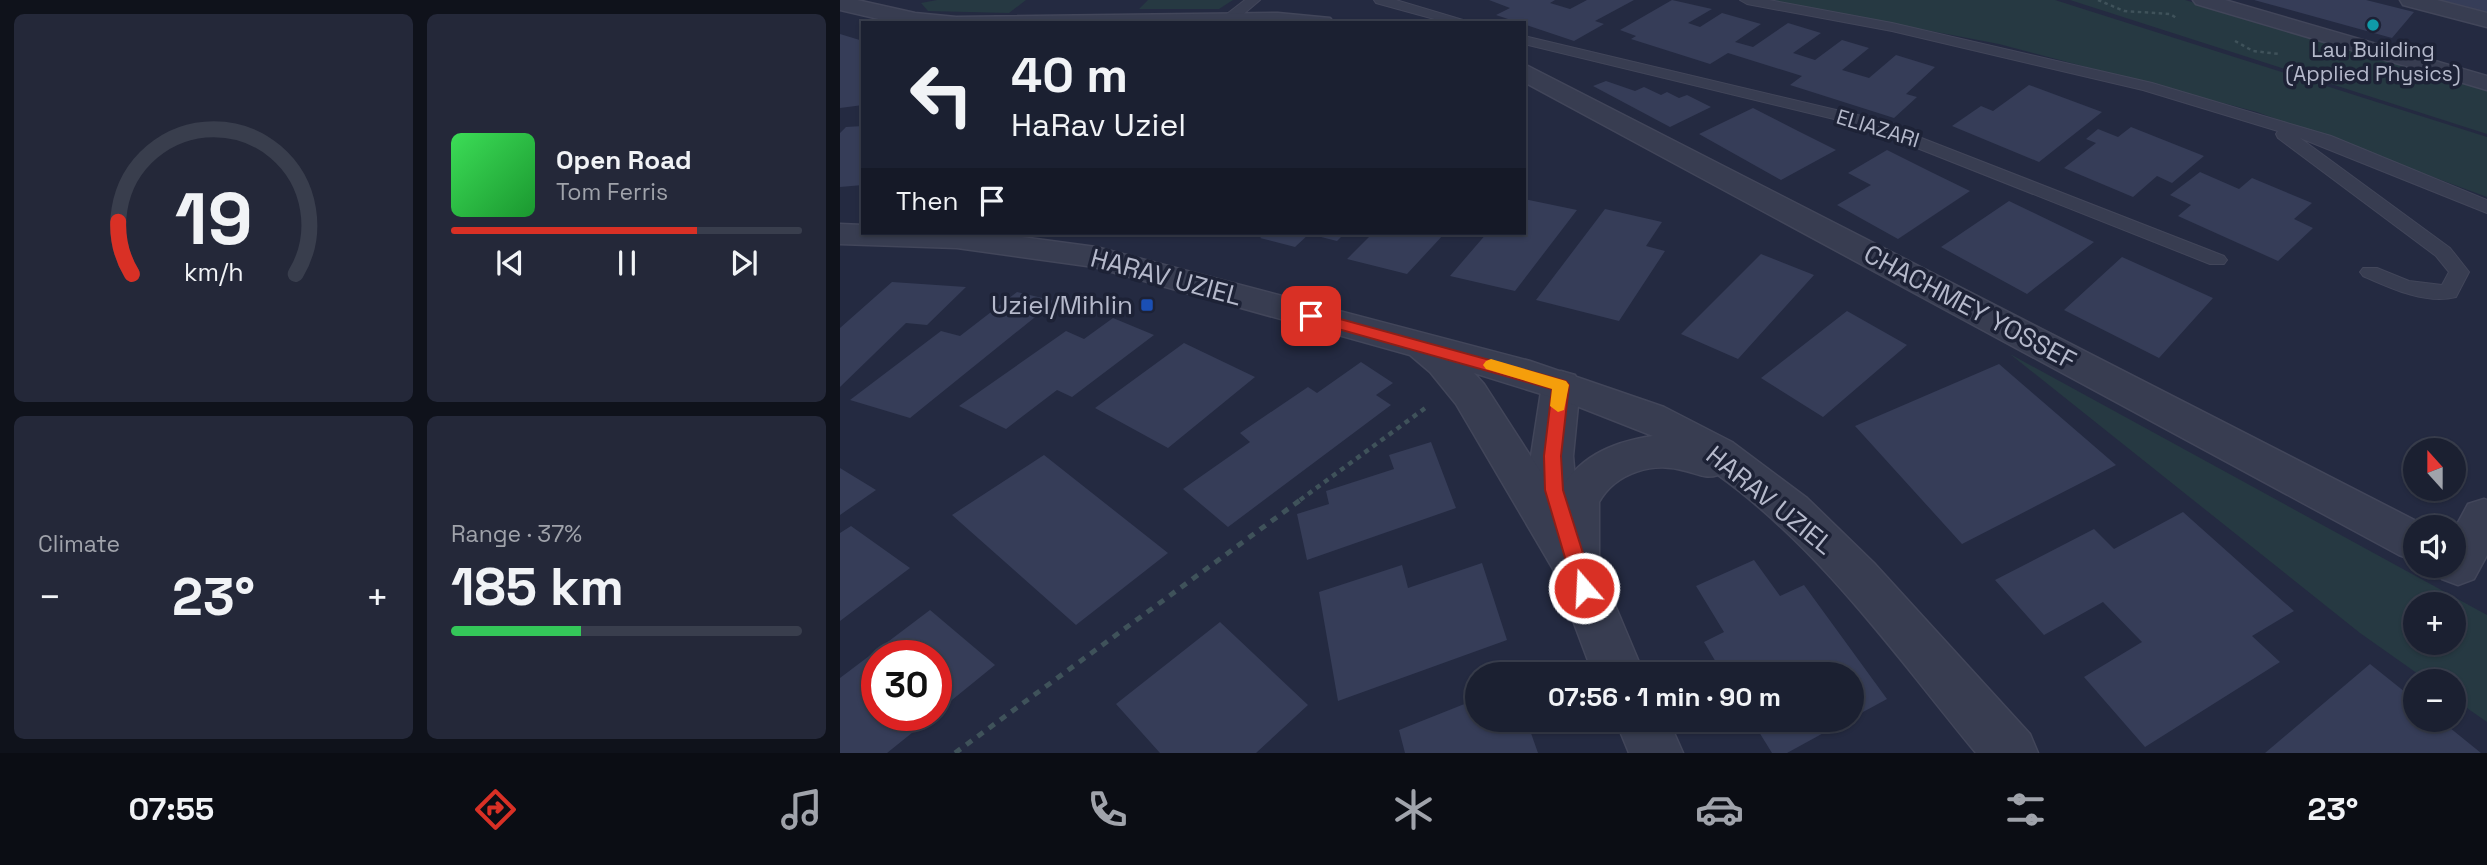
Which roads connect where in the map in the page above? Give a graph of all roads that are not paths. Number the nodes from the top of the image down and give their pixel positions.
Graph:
1 (1253, 0) edge
2 (1381, 0) edge
3 (1747, 0) edge
4 (2203, 0) edge
5 (2411, 0) edge
6 (840, 4) edge
7 (1228, 20) junction
8 (2487, 20) edge
9 (928, 21) edge
10 (1138, 21) edge
11 (1259, 21) edge
12 (1459, 21) edge
13 (1526, 40) edge
14 (1526, 73) edge
15 (2487, 83) edge
16 (2267, 121) junction
17 (2487, 207) edge
18 (840, 234) edge
19 (861, 235) edge
20 (869, 235) edge
21 (2217, 260) dead end
22 (2370, 272) dead end
23 (1419, 345) junction
24 (1561, 385) junction
25 (1771, 494) junction
26 (2484, 517) dead end
27 (2403, 536) edge
28 (1576, 567) junction
29 (2466, 569) edge
30 (1614, 662) edge
31 (1646, 732) edge
32 (1657, 753) edge
33 (2011, 753) edge

1 - 7 lane
2 - 12 lane
3 - 16 lane
4 - 15 street
5 - 8 street
6 - 9 street
7 - 10 street
7 - 11 street
13 - 21 lane, ELIAZARI
14 - 27 street, CHACHMEY YOSSEF
16 - 17 lane
16 - 22 lane
18 - 19 street, HARAV UZIEL
20 - 23 street, HARAV UZIEL
23 - 24 street, HARAV UZIEL
23 - 28 street
24 - 25 street, HARAV UZIEL
24 - 28 street
25 - 28 street
25 - 33 street, HARAV UZIEL
26 - 29 street
28 - 30 street
31 - 32 street

